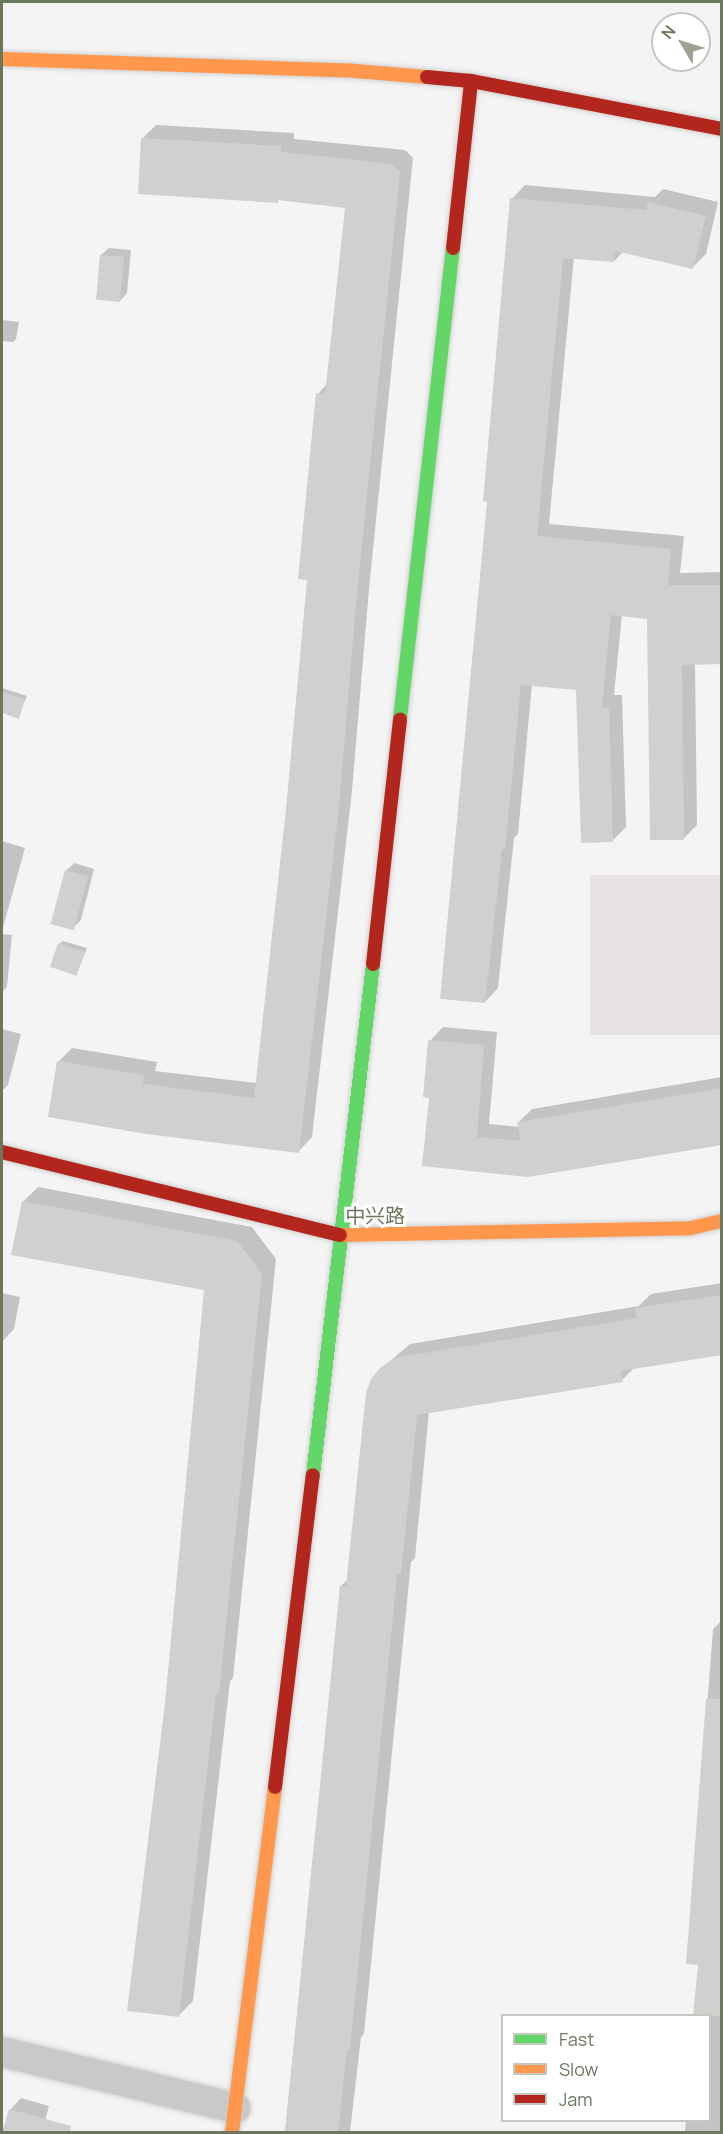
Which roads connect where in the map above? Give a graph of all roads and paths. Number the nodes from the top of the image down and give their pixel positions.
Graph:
1 (2, 59) edge
2 (471, 81) junction
3 (722, 129) edge
4 (2, 1152) edge
5 (722, 1221) edge
6 (343, 1236) junction
7 (2, 2052) edge
8 (234, 2120) edge

1 - 2 main road
2 - 3 main road
2 - 6 main road
4 - 6 main road, 中兴路
5 - 6 main road, 中兴路
6 - 8 main road
7 - 8 street

